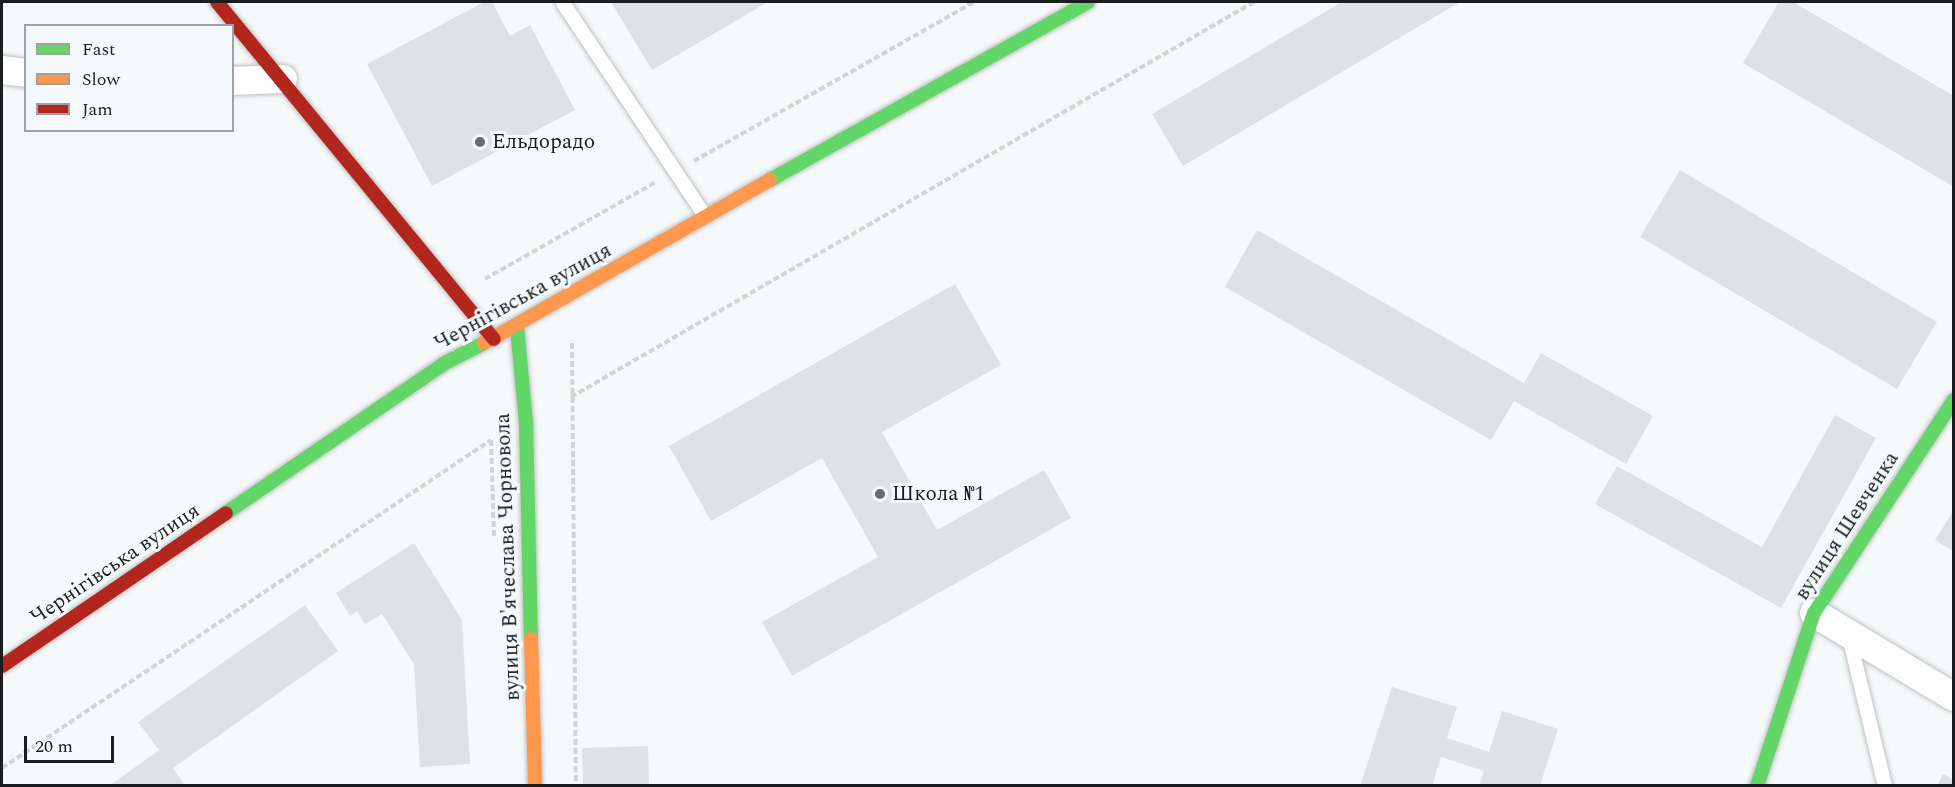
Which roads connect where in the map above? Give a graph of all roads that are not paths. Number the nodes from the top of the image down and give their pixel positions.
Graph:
1 (217, 2) edge
2 (565, 2) edge
3 (1088, 2) edge
4 (2, 70) edge
5 (24, 73) edge
6 (283, 79) junction
7 (234, 81) edge
8 (705, 216) junction
9 (517, 327) junction
10 (494, 339) junction
11 (1953, 400) edge
12 (1814, 613) junction
13 (1848, 633) junction
14 (2, 666) edge
15 (1953, 697) edge
16 (535, 786) edge
17 (1757, 786) edge
18 (1885, 786) edge

1 - 6 street
2 - 8 lane
3 - 8 street, Чернігівська вулиця
4 - 5 street
6 - 7 street
6 - 10 street
8 - 9 street, Чернігівська вулиця
9 - 10 street, Чернігівська вулиця
9 - 16 street, вулиця В'ячеслава Чорновола
10 - 14 street, Чернігівська вулиця
11 - 12 street, вулиця Шевченка
12 - 13 street
12 - 17 street, вулиця Шевченка
13 - 15 street
13 - 18 lane

